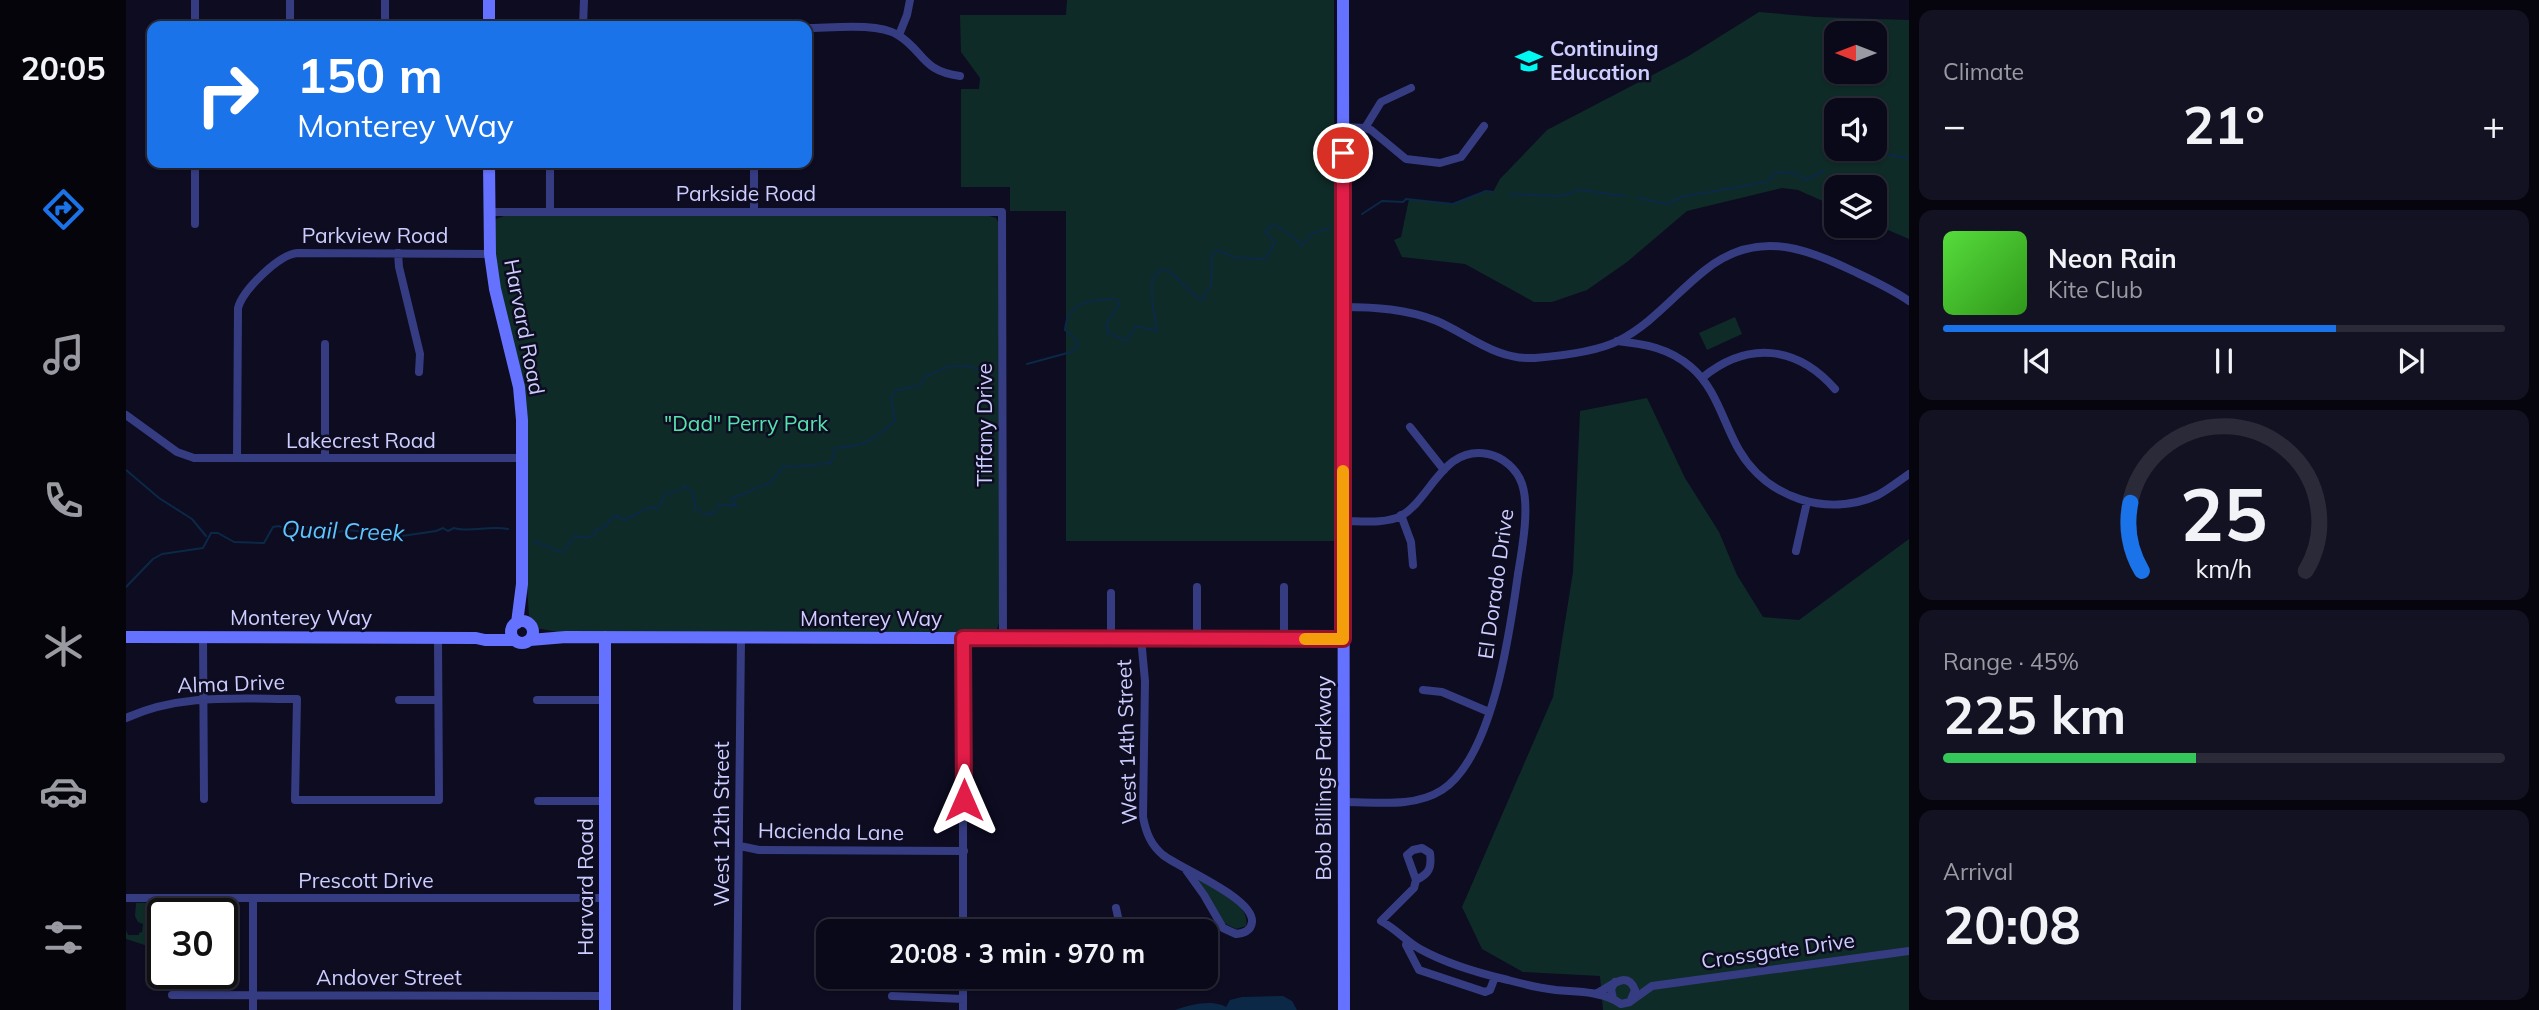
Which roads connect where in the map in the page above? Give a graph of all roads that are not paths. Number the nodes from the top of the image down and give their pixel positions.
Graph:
1 (195, 0) edge
2 (290, 0) edge
3 (385, 0) edge
4 (489, 0) edge
5 (584, 0) edge
6 (910, 0) edge
7 (1343, 0) edge
8 (195, 21) edge
9 (289, 21) edge
10 (385, 21) edge
11 (489, 21) edge
12 (583, 21) edge
13 (812, 28) edge
14 (899, 36) junction
15 (960, 76) dead end
16 (1411, 88) dead end
17 (1483, 126) dead end
18 (1343, 127) junction
19 (1365, 128) junction
20 (195, 168) edge
21 (489, 168) edge
22 (550, 168) edge
23 (754, 168) edge
24 (754, 211) junction
25 (489, 212) junction
26 (550, 212) junction
27 (1002, 212) joint
28 (195, 224) dead end
29 (398, 253) junction
30 (490, 254) junction
31 (1909, 301) edge
32 (1343, 307) junction
33 (1617, 341) junction
34 (325, 344) dead end
35 (419, 372) dead end
36 (1702, 378) junction
37 (1835, 389) dead end
38 (126, 415) edge
39 (1410, 427) dead end
40 (237, 457) junction
41 (325, 458) junction
42 (522, 458) junction
43 (1444, 470) junction
44 (1909, 474) edge
45 (1807, 502) junction
46 (1401, 516) junction
47 (1343, 520) junction
48 (1796, 551) dead end
49 (1413, 565) dead end
50 (1198, 587) dead end
51 (1284, 587) dead end
52 (1111, 593) dead end
53 (522, 630) junction
54 (126, 637) edge
55 (203, 637) junction
56 (605, 637) junction
57 (438, 638) junction
58 (741, 638) junction
59 (963, 638) junction
60 (1003, 638) junction
61 (1111, 638) junction
62 (1141, 638) junction
63 (1197, 638) junction
64 (1284, 639) junction
65 (1343, 639) junction
66 (1423, 690) dead end
67 (203, 699) junction
68 (399, 700) dead end
69 (438, 700) junction
70 (537, 700) dead end
71 (605, 700) junction
72 (1489, 712) junction
73 (126, 718) edge
74 (204, 799) dead end
75 (538, 801) dead end
76 (605, 801) junction
77 (1343, 802) junction
78 (740, 846) junction
79 (964, 851) junction
80 (1186, 870) junction
81 (1416, 880) dead end
82 (126, 898) edge
83 (605, 898) junction
84 (253, 899) junction
85 (1116, 908) dead end
86 (963, 919) edge
87 (1118, 919) edge
88 (1407, 940) junction
89 (1909, 951) edge
90 (1495, 977) junction
91 (1629, 981) junction
92 (1614, 984) junction
93 (1653, 986) junction
94 (963, 989) edge
95 (1597, 993) junction
96 (172, 995) dead end
97 (253, 995) junction
98 (605, 996) junction
99 (891, 996) dead end
100 (963, 999) junction
101 (1616, 1004) edge
102 (1629, 1004) edge
103 (253, 1010) edge
104 (605, 1010) edge
105 (737, 1010) edge
106 (964, 1010) edge
107 (1344, 1010) edge

1 - 8 street
2 - 9 street
3 - 10 street
4 - 11 street
5 - 12 street
6 - 14 street
7 - 18 street, Bob Billings Parkway
13 - 14 street
14 - 15 street
16 - 19 street
17 - 19 street
18 - 19 street
18 - 32 street, Bob Billings Parkway
20 - 28 street
21 - 25 street, Harvard Road
22 - 26 street
23 - 24 street
24 - 26 street, Parkside Road
24 - 27 street, Parkside Road
25 - 26 street, Parkside Road
25 - 30 street, Harvard Road
27 - 60 street, Tiffany Drive
29 - 30 street, Parkview Road
29 - 35 street
29 - 40 street, Parkview Road
30 - 42 street, Harvard Road
31 - 33 street
32 - 33 street
32 - 47 street, Bob Billings Parkway
33 - 36 street
34 - 41 street
36 - 37 street
36 - 45 street
38 - 40 street, Lakecrest Road
39 - 43 street
40 - 41 street, Lakecrest Road
41 - 42 street, Lakecrest Road
42 - 53 street, Harvard Road
43 - 46 street, El Dorado Drive
43 - 72 street, El Dorado Drive
44 - 45 street
45 - 48 street
46 - 47 street
46 - 49 street
47 - 65 street, Bob Billings Parkway
50 - 63 street
51 - 64 street
52 - 61 street
53 - 56 street, Monterey Way
53 - 57 street, Monterey Way
54 - 55 street, Monterey Way
55 - 57 street, Monterey Way
55 - 67 street
56 - 58 street, Monterey Way
56 - 71 street, Harvard Road
57 - 69 street
58 - 59 street, Monterey Way
58 - 78 street, West 12th Street
59 - 60 street, Monterey Way
59 - 79 street
60 - 61 street, Monterey Way
61 - 62 street, Monterey Way
62 - 63 street, Monterey Way
62 - 80 street, West 14th Street
63 - 64 street, Monterey Way
64 - 65 street, Monterey Way
65 - 77 street, Bob Billings Parkway
66 - 72 street
67 - 69 street, Alma Drive
67 - 73 street, Alma Drive
67 - 74 street
68 - 69 street
70 - 71 street
71 - 76 street, Harvard Road
72 - 77 street, El Dorado Drive
75 - 76 street
76 - 83 street, Harvard Road
77 - 107 street, Bob Billings Parkway
78 - 79 street, Hacienda Lane
78 - 105 street, West 12th Street
79 - 86 street
80 - 80 street, West 14th Street
81 - 88 street
82 - 84 street, Prescott Drive
83 - 84 street, Prescott Drive
83 - 98 street, Harvard Road
84 - 97 street
85 - 87 street
88 - 90 street
88 - 90 street
89 - 93 street, Crossgate Drive
90 - 95 street
91 - 92 street
91 - 93 street, Crossgate Drive
91 - 102 street
92 - 95 street
92 - 101 street
93 - 102 street, Crossgate Drive
94 - 100 street
95 - 101 street
96 - 97 street, Andover Street
97 - 98 street, Andover Street
97 - 103 street
98 - 104 street, Harvard Road
99 - 100 street
100 - 106 street
101 - 102 street

